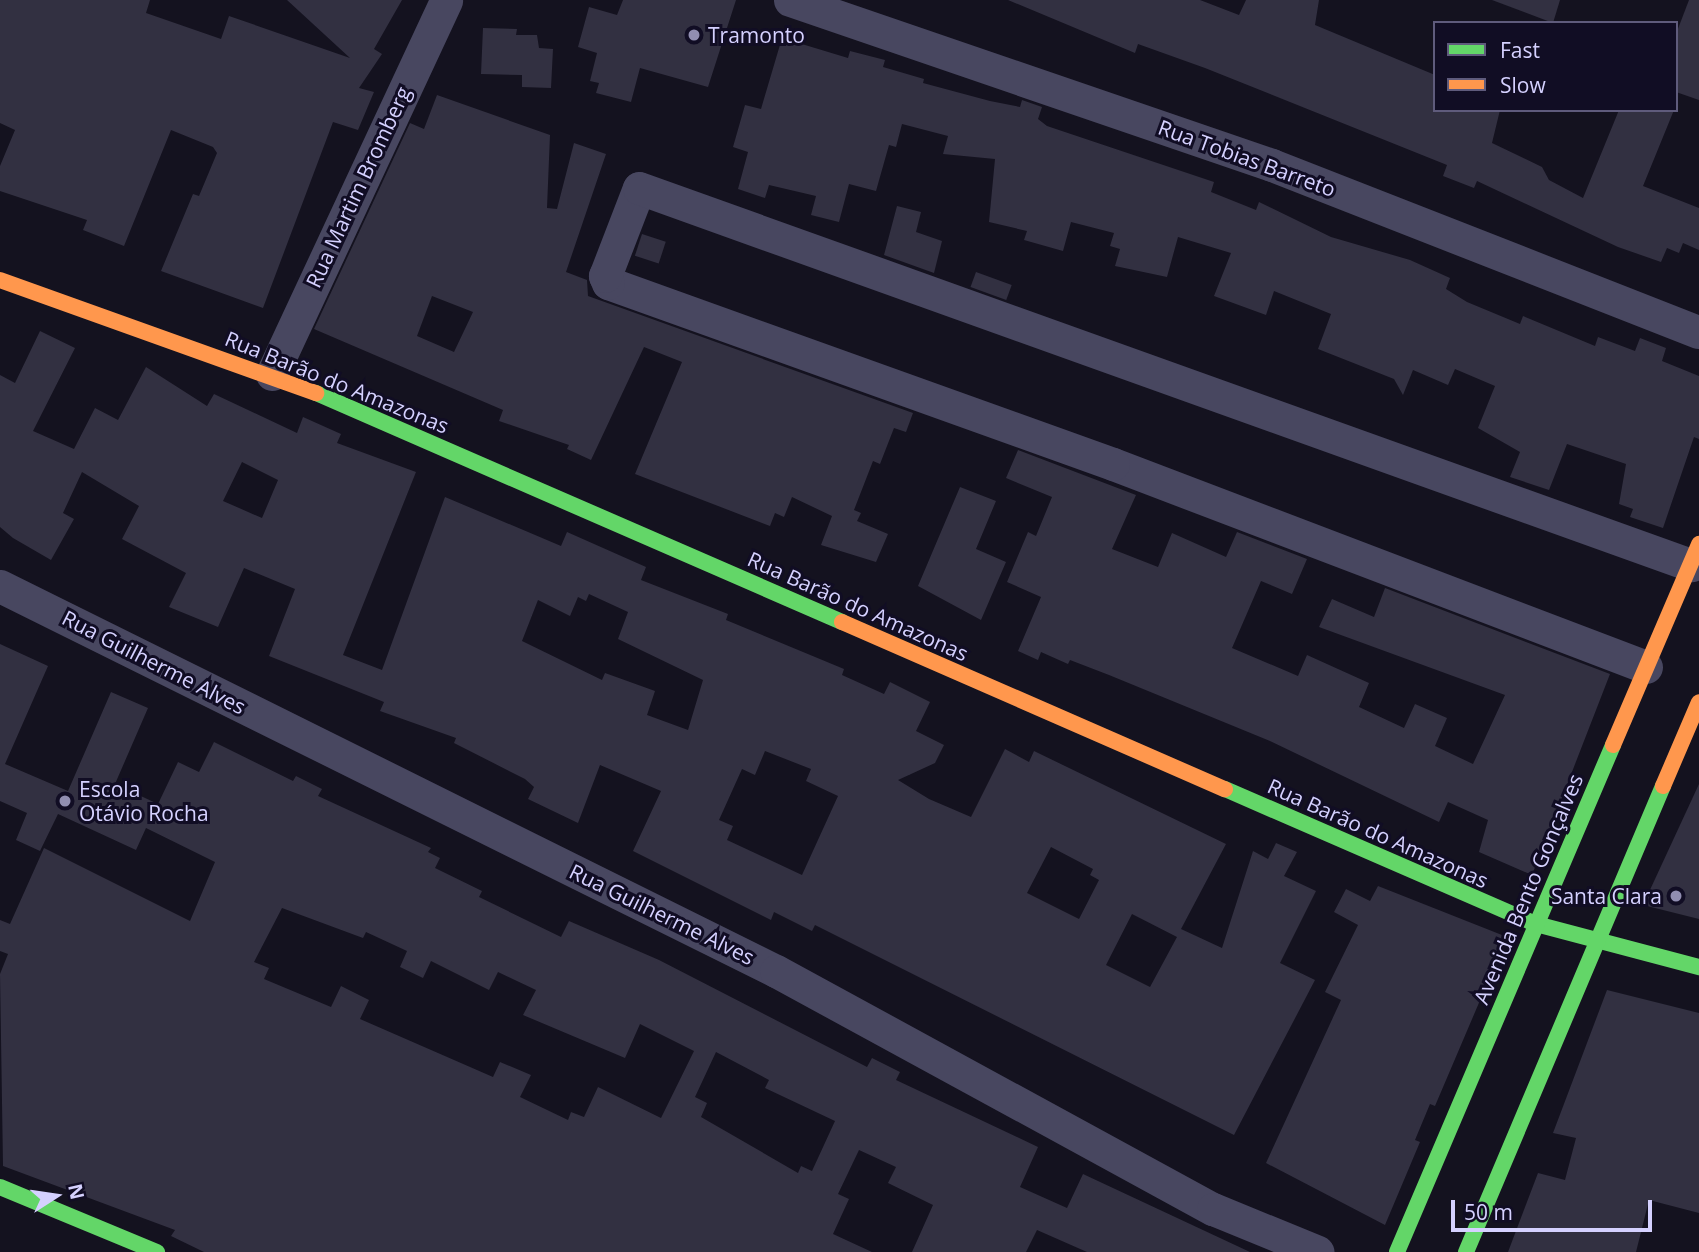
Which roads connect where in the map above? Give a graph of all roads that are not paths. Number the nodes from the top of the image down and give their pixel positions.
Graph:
1 (447, 0) edge
2 (790, 0) edge
3 (0, 280) edge
4 (1699, 332) edge
5 (272, 374) junction
6 (1695, 554) edge
7 (0, 586) edge
8 (1646, 667) junction
9 (1699, 702) edge
10 (1536, 924) junction
11 (1598, 943) junction
12 (1699, 967) edge
13 (0, 1187) edge
14 (157, 1252) edge
15 (1318, 1252) edge
16 (1397, 1252) edge
17 (1466, 1252) edge

1 - 5 street, Rua Martim Bromberg
2 - 4 street, Rua Tobias Barreto
3 - 5 street, Rua Barão do Amazonas
5 - 10 street, Rua Barão do Amazonas
6 - 8 street, Avenida Bento Gonçalves
6 - 8 street
7 - 15 street, Rua Guilherme Alves
8 - 10 street, Avenida Bento Gonçalves
9 - 11 street
10 - 11 street, Rua Barão do Amazonas
10 - 16 street, Avenida Bento Gonçalves
11 - 12 street, Rua Barão do Amazonas
11 - 17 street
13 - 14 street

